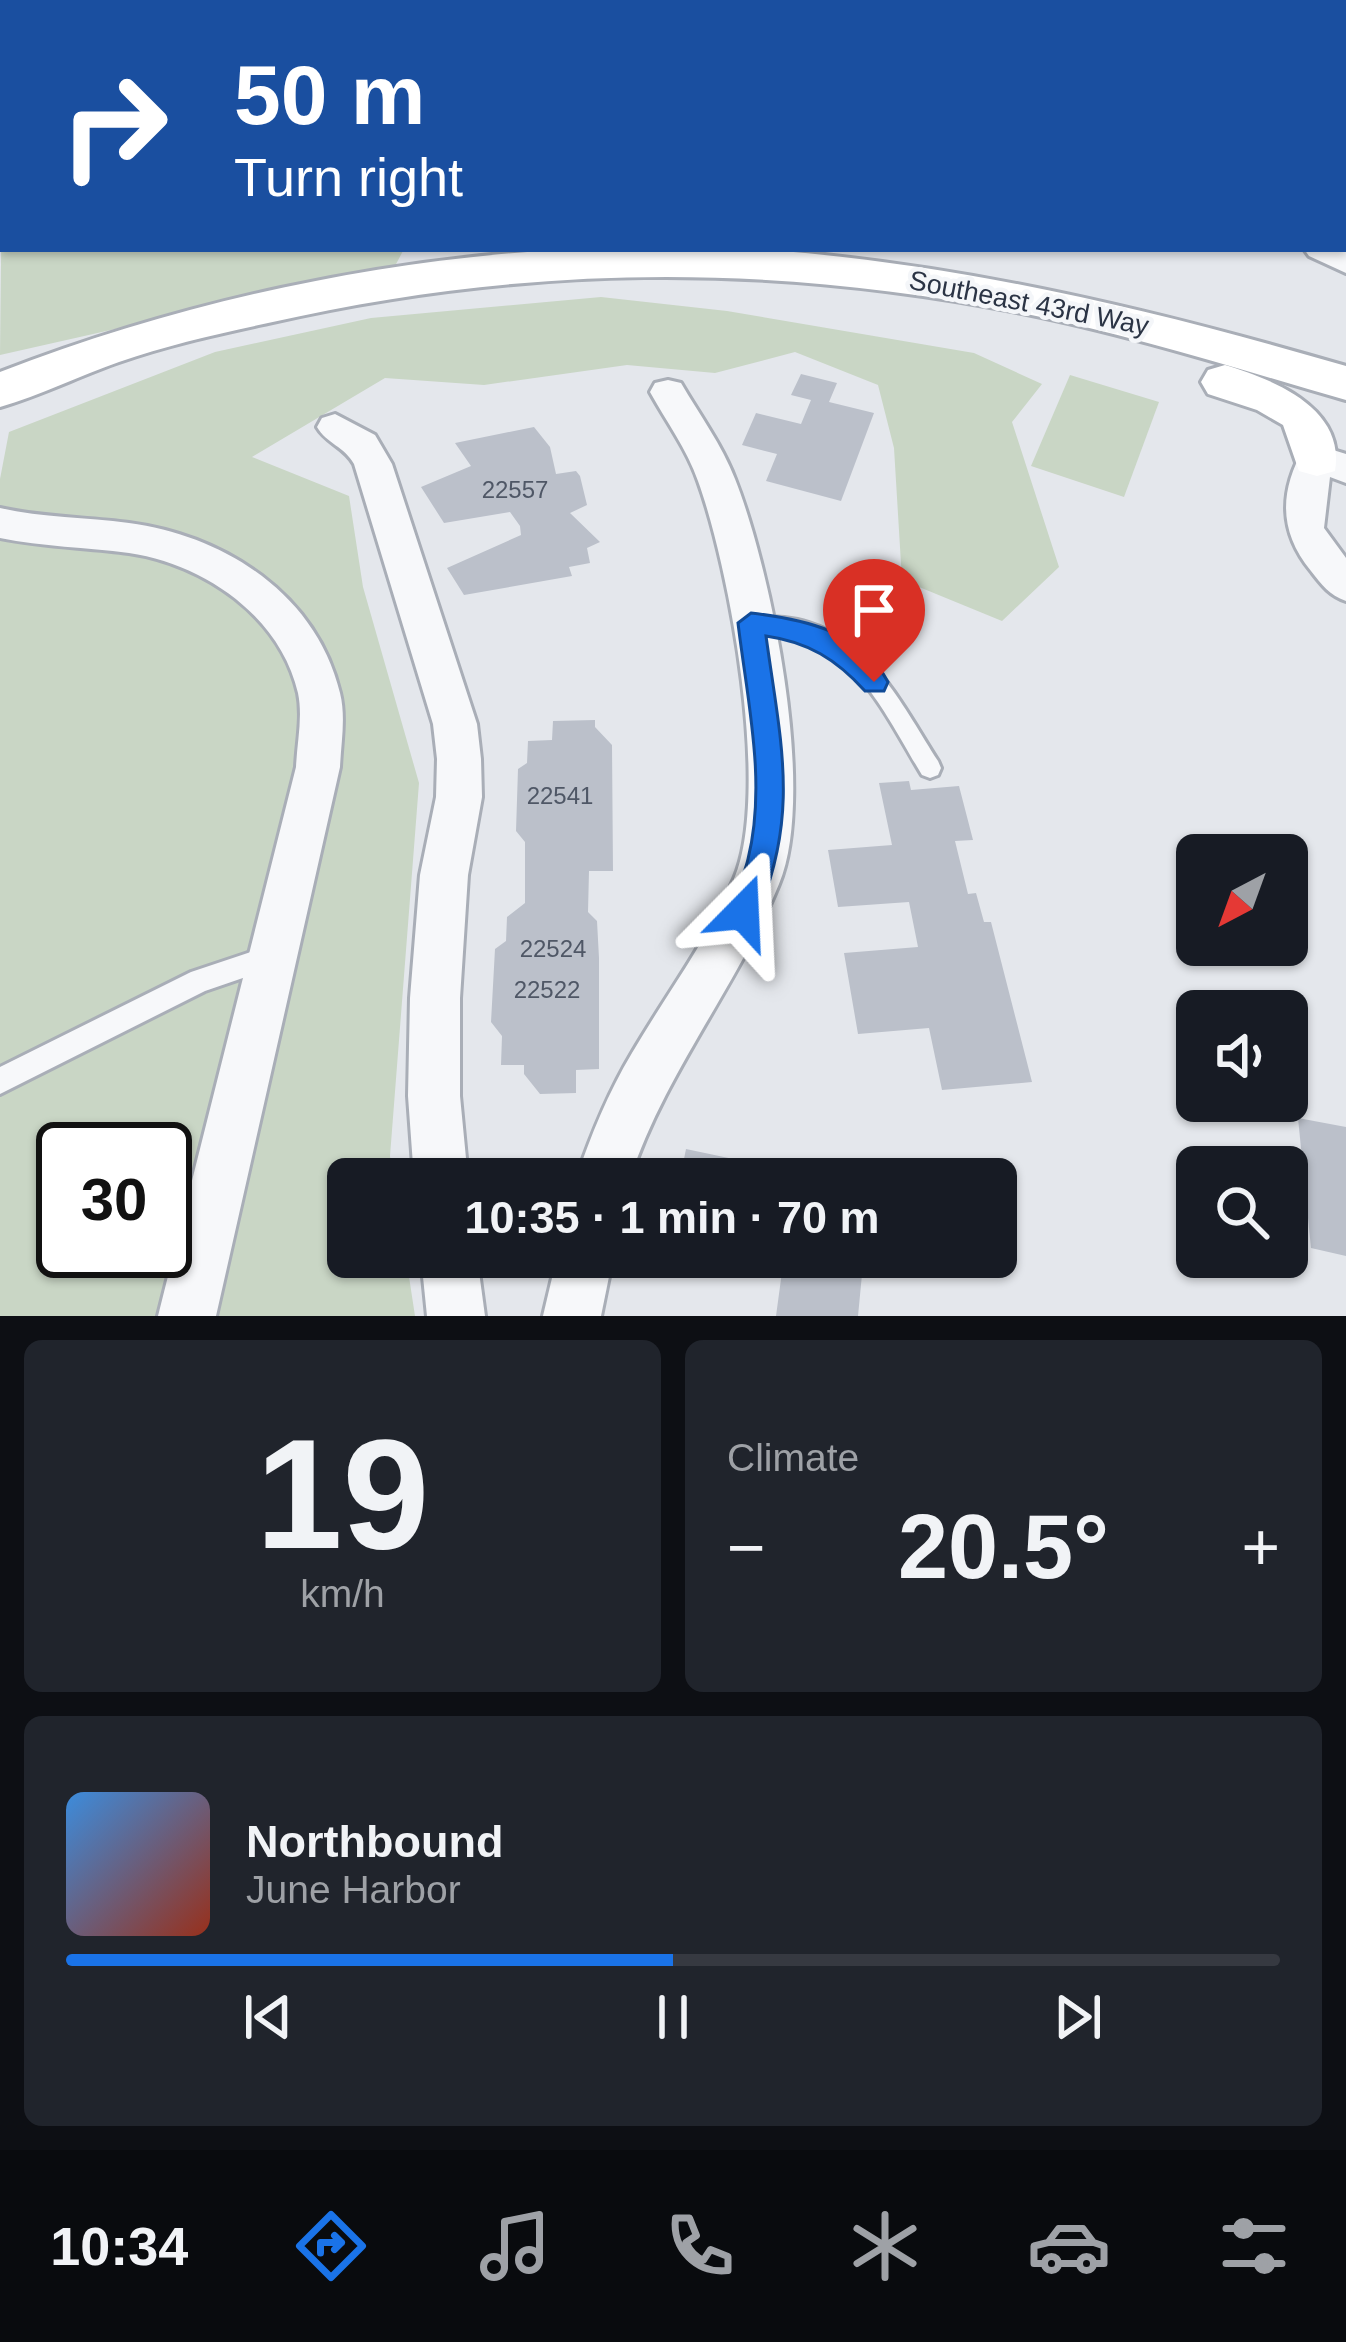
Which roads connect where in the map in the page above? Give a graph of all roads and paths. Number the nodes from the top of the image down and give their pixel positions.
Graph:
1 (1036, 302) junction
2 (1346, 383) edge
3 (0, 390) edge
4 (668, 392) dead end
5 (335, 427) dead end
6 (1332, 464) edge
7 (0, 523) edge
8 (1329, 552) edge
9 (1346, 585) edge
10 (751, 623) junction
11 (930, 768) dead end
12 (272, 957) junction
13 (0, 1081) edge
14 (439, 1158) edge
15 (610, 1158) edge
16 (451, 1278) edge
17 (580, 1278) edge
18 (187, 1316) edge
19 (456, 1316) edge
20 (572, 1316) edge

1 - 2 main road, Southeast 43rd Way
1 - 3 main road, Southeast 43rd Way
1 - 6 main road
4 - 10 street
5 - 14 street
6 - 8 street
7 - 12 street
8 - 9 street
10 - 11 lane
10 - 15 street
12 - 13 lane
12 - 18 street
16 - 19 street
17 - 20 street

